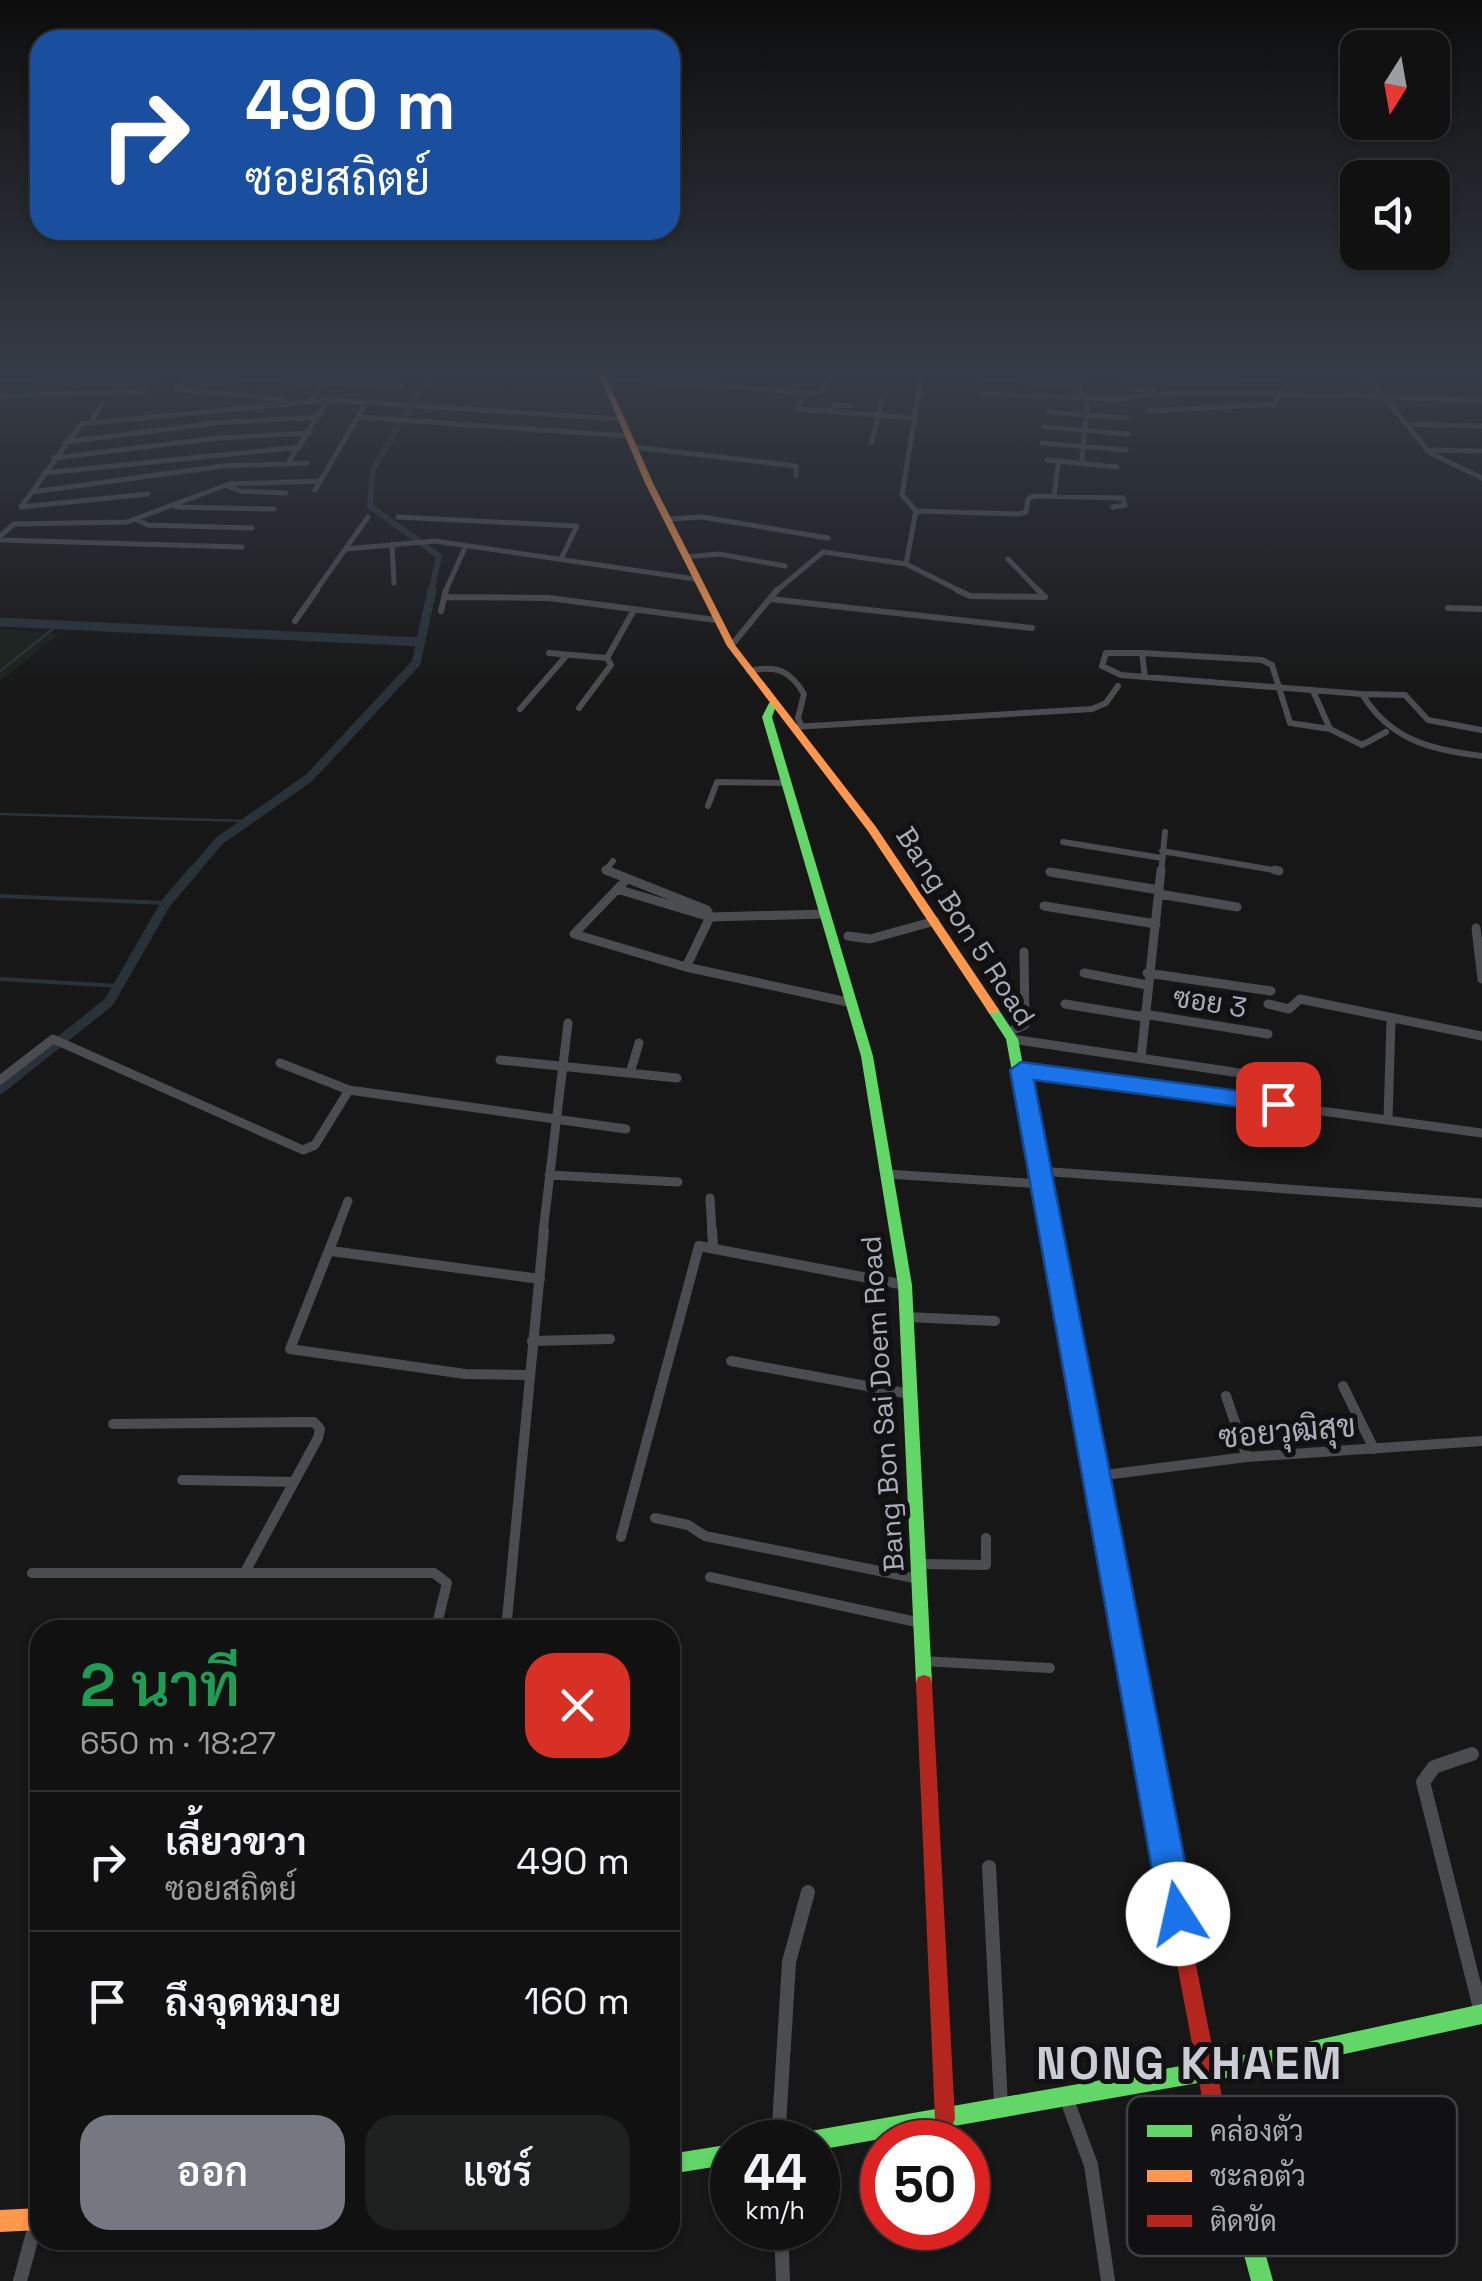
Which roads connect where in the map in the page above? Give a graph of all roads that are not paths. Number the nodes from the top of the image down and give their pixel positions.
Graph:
1 (41, 478) edge
2 (132, 478) edge
3 (323, 478) edge
4 (649, 478) edge
5 (905, 478) edge
6 (1056, 478) edge
7 (321, 482) junction
8 (225, 484) junction
9 (316, 490) dead end
10 (31, 492) junction
11 (286, 493) dead end
12 (148, 494) dead end
13 (1054, 496) junction
14 (174, 507) junction
15 (1113, 507) dead end
16 (274, 509) dead end
17 (916, 513) junction
18 (368, 517) dead end
19 (398, 517) dead end
20 (668, 519) junction
21 (137, 520) junction
22 (252, 528) dead end
23 (0, 538) edge
24 (828, 538) dead end
25 (392, 544) junction
26 (242, 546) dead end
27 (346, 548) junction
28 (464, 550) dead end
29 (562, 557) junction
30 (685, 557) junction
31 (1008, 559) dead end
32 (906, 564) junction
33 (785, 566) dead end
34 (696, 578) junction
35 (394, 583) dead end
36 (446, 597) junction
37 (770, 599) junction
38 (1448, 608) dead end
39 (1482, 609) edge
40 (634, 610) junction
41 (442, 611) dead end
42 (716, 620) junction
43 (295, 621) dead end
44 (1032, 628) dead end
45 (727, 639) junction
46 (550, 653) dead end
47 (1142, 653) junction
48 (566, 655) junction
49 (607, 658) junction
50 (1107, 670) junction
51 (749, 671) junction
52 (1122, 675) junction
53 (1145, 677) junction
54 (1114, 684) junction
55 (1280, 686) junction
56 (1314, 693) junction
57 (1362, 694) junction
58 (774, 702) junction
59 (520, 708) dead end
60 (579, 708) dead end
61 (797, 727) junction
62 (1330, 729) junction
63 (1482, 730) edge
64 (1386, 732) junction
65 (1482, 756) edge
66 (787, 783) junction
67 (708, 806) dead end
68 (1166, 832) dead end
69 (1064, 842) dead end
70 (1162, 855) junction
71 (612, 861) dead end
72 (1279, 871) dead end
73 (1050, 872) dead end
74 (627, 879) junction
75 (617, 889) junction
76 (1159, 892) junction
77 (1044, 906) dead end
78 (1237, 908) dead end
79 (826, 914) junction
80 (710, 917) junction
81 (935, 922) junction
82 (1156, 924) junction
83 (1476, 928) dead end
84 (848, 936) dead end
85 (1024, 952) dead end
86 (686, 967) junction
87 (1148, 972) junction
88 (1084, 973) dead end
89 (1482, 980) edge
90 (1146, 984) junction
91 (1271, 992) dead end
92 (852, 1003) junction
93 (1065, 1004) dead end
94 (1268, 1004) dead end
95 (1144, 1016) junction
96 (1391, 1020) junction
97 (568, 1023) dead end
98 (1268, 1034) dead end
99 (1010, 1036) junction
100 (1482, 1036) edge
101 (639, 1042) dead end
102 (1141, 1058) junction
103 (500, 1060) dead end
104 (280, 1064) dead end
105 (562, 1066) junction
106 (1021, 1070) junction
107 (630, 1073) junction
108 (1260, 1076) dead end
109 (678, 1078) dead end
110 (0, 1080) edge
111 (349, 1090) junction
112 (1388, 1118) junction
113 (554, 1120) junction
114 (626, 1129) dead end
115 (1482, 1133) edge
116 (887, 1174) junction
117 (549, 1175) junction
118 (1041, 1177) junction
119 (678, 1182) dead end
120 (710, 1198) dead end
121 (348, 1201) dead end
122 (1482, 1203) edge
123 (713, 1245) junction
124 (331, 1251) junction
125 (540, 1279) junction
126 (904, 1284) junction
127 (906, 1317) junction
128 (995, 1321) dead end
129 (610, 1338) dead end
130 (532, 1341) junction
131 (731, 1361) dead end
132 (528, 1375) junction
133 (1343, 1386) dead end
134 (910, 1394) junction
135 (1226, 1396) dead end
136 (114, 1424) dead end
137 (1482, 1441) edge
138 (1374, 1449) junction
139 (1247, 1457) junction
140 (1097, 1476) junction
141 (182, 1480) dead end
142 (294, 1482) junction
143 (654, 1518) dead end
144 (622, 1537) dead end
145 (986, 1538) dead end
146 (918, 1564) junction
147 (244, 1572) junction
148 (32, 1573) dead end
149 (710, 1577) dead end
150 (919, 1579) junction
151 (438, 1620) edge
152 (507, 1620) edge
153 (921, 1623) junction
154 (922, 1661) junction
155 (1050, 1668) dead end
156 (1472, 1754) dead end
157 (990, 1868) dead end
158 (808, 1892) dead end
159 (1482, 2014) edge
160 (1205, 2070) junction
161 (1065, 2096) junction
162 (1212, 2096) edge
163 (1002, 2108) junction
164 (945, 2119) junction
165 (779, 2120) edge
166 (840, 2136) edge
167 (710, 2158) edge
168 (680, 2162) edge
169 (30, 2220) edge
170 (0, 2222) edge
171 (30, 2247) edge
172 (782, 2250) edge
173 (1255, 2256) edge
174 (20, 2281) edge
175 (783, 2281) edge
176 (1108, 2281) edge
177 (1262, 2281) edge

1 - 10 street
2 - 10 street
3 - 7 street
4 - 20 main road, Bang Bon 5 Road
5 - 17 street
6 - 13 street
7 - 8 street
7 - 9 street
8 - 11 street
8 - 14 street
10 - 12 street
13 - 15 street
13 - 17 street
14 - 16 street
14 - 21 street
17 - 32 street
18 - 27 street
19 - 29 street
20 - 24 street
20 - 30 main road, Bang Bon 5 Road
21 - 22 street
21 - 23 street
23 - 26 street
25 - 27 street
25 - 29 street
25 - 35 street
27 - 43 street
28 - 36 street
29 - 34 street
30 - 33 street
30 - 34 main road, Bang Bon 5 Road
31 - 32 street
32 - 37 street
34 - 42 main road, Bang Bon 5 Road
36 - 40 street
36 - 41 street
37 - 44 street
37 - 45 street
38 - 39 street
40 - 42 street
40 - 49 street
42 - 45 main road, Bang Bon 5 Road
45 - 51 main road, Bang Bon 5 Road
46 - 48 street
47 - 50 street
47 - 53 street
47 - 55 street
48 - 49 street
48 - 59 street
49 - 60 street
50 - 52 street
50 - 54 street
51 - 58 main road, Bang Bon 5 Road
51 - 61 street
52 - 53 street
52 - 54 street
53 - 55 street
54 - 61 street
55 - 56 street
55 - 62 street
56 - 57 street
56 - 62 street
57 - 63 street
57 - 64 street
58 - 61 main road, Bang Bon 5 Road
58 - 66 main road, Bang Bon Sai Doem Road
61 - 81 main road, Bang Bon 5 Road
62 - 64 street
64 - 65 street
66 - 67 street
66 - 79 main road, Bang Bon Sai Doem Road
68 - 70 street
69 - 70 street
70 - 72 street
70 - 76 street
71 - 74 street
73 - 76 street
74 - 75 street
74 - 80 street
75 - 80 street
75 - 86 street
76 - 78 street
76 - 82 street
77 - 82 street
79 - 80 street
79 - 92 main road, Bang Bon Sai Doem Road
80 - 86 street
81 - 84 street
81 - 99 main road, Bang Bon 5 Road
82 - 87 street
83 - 89 street
85 - 99 street
86 - 92 street
87 - 90 street
87 - 91 street
88 - 90 street
90 - 95 street
92 - 116 main road, Bang Bon Sai Doem Road
93 - 95 street, ซอย 3
94 - 96 street
95 - 98 street, ซอย 3
95 - 102 street
96 - 100 street
96 - 112 street
97 - 105 street
99 - 102 street
99 - 106 main road, Bang Bon 5 Road
101 - 107 street
102 - 108 street
103 - 105 street
104 - 111 street
105 - 107 street
105 - 113 street
106 - 112 street
106 - 118 main road, Bang Bon 5 Road
107 - 109 street
110 - 111 street
111 - 113 street
112 - 115 street
113 - 114 street
113 - 117 street
116 - 118 street
116 - 126 main road, Bang Bon Sai Doem Road
117 - 119 street
117 - 125 street
118 - 122 street
118 - 140 main road, Bang Bon 5 Road
120 - 123 street
121 - 124 street
123 - 126 street
123 - 144 street
124 - 125 street
124 - 132 street
125 - 130 street
126 - 127 main road, Bang Bon Sai Doem Road
127 - 128 street
127 - 134 main road, Bang Bon Sai Doem Road
129 - 130 street
130 - 132 street
131 - 134 street
132 - 152 street
133 - 138 street
134 - 146 main road, Bang Bon Sai Doem Road
135 - 139 street
136 - 142 street
137 - 138 street, ซอยวุฒิสุข
138 - 139 street, ซอยวุฒิสุข
139 - 140 street, ซอยวุฒิสุข
140 - 160 main road, Bang Bon 5 Road
141 - 142 street
142 - 147 street
143 - 150 street
145 - 146 street
146 - 150 main road, Bang Bon Sai Doem Road
147 - 148 street
147 - 151 street
149 - 153 street
150 - 153 main road, Bang Bon Sai Doem Road
153 - 154 main road, Bang Bon Sai Doem Road
154 - 155 street
154 - 164 main road, Bang Bon Sai Doem Road
156 - 159 street
157 - 163 street
158 - 165 street
159 - 160 main road
160 - 161 main road
160 - 162 main road, Bang Bon 5 Road
161 - 163 main road
161 - 176 street
163 - 164 main road
164 - 166 main road
167 - 168 main road
169 - 170 main road
171 - 174 street
172 - 175 street
173 - 177 main road, Bang Bon 5 Road

